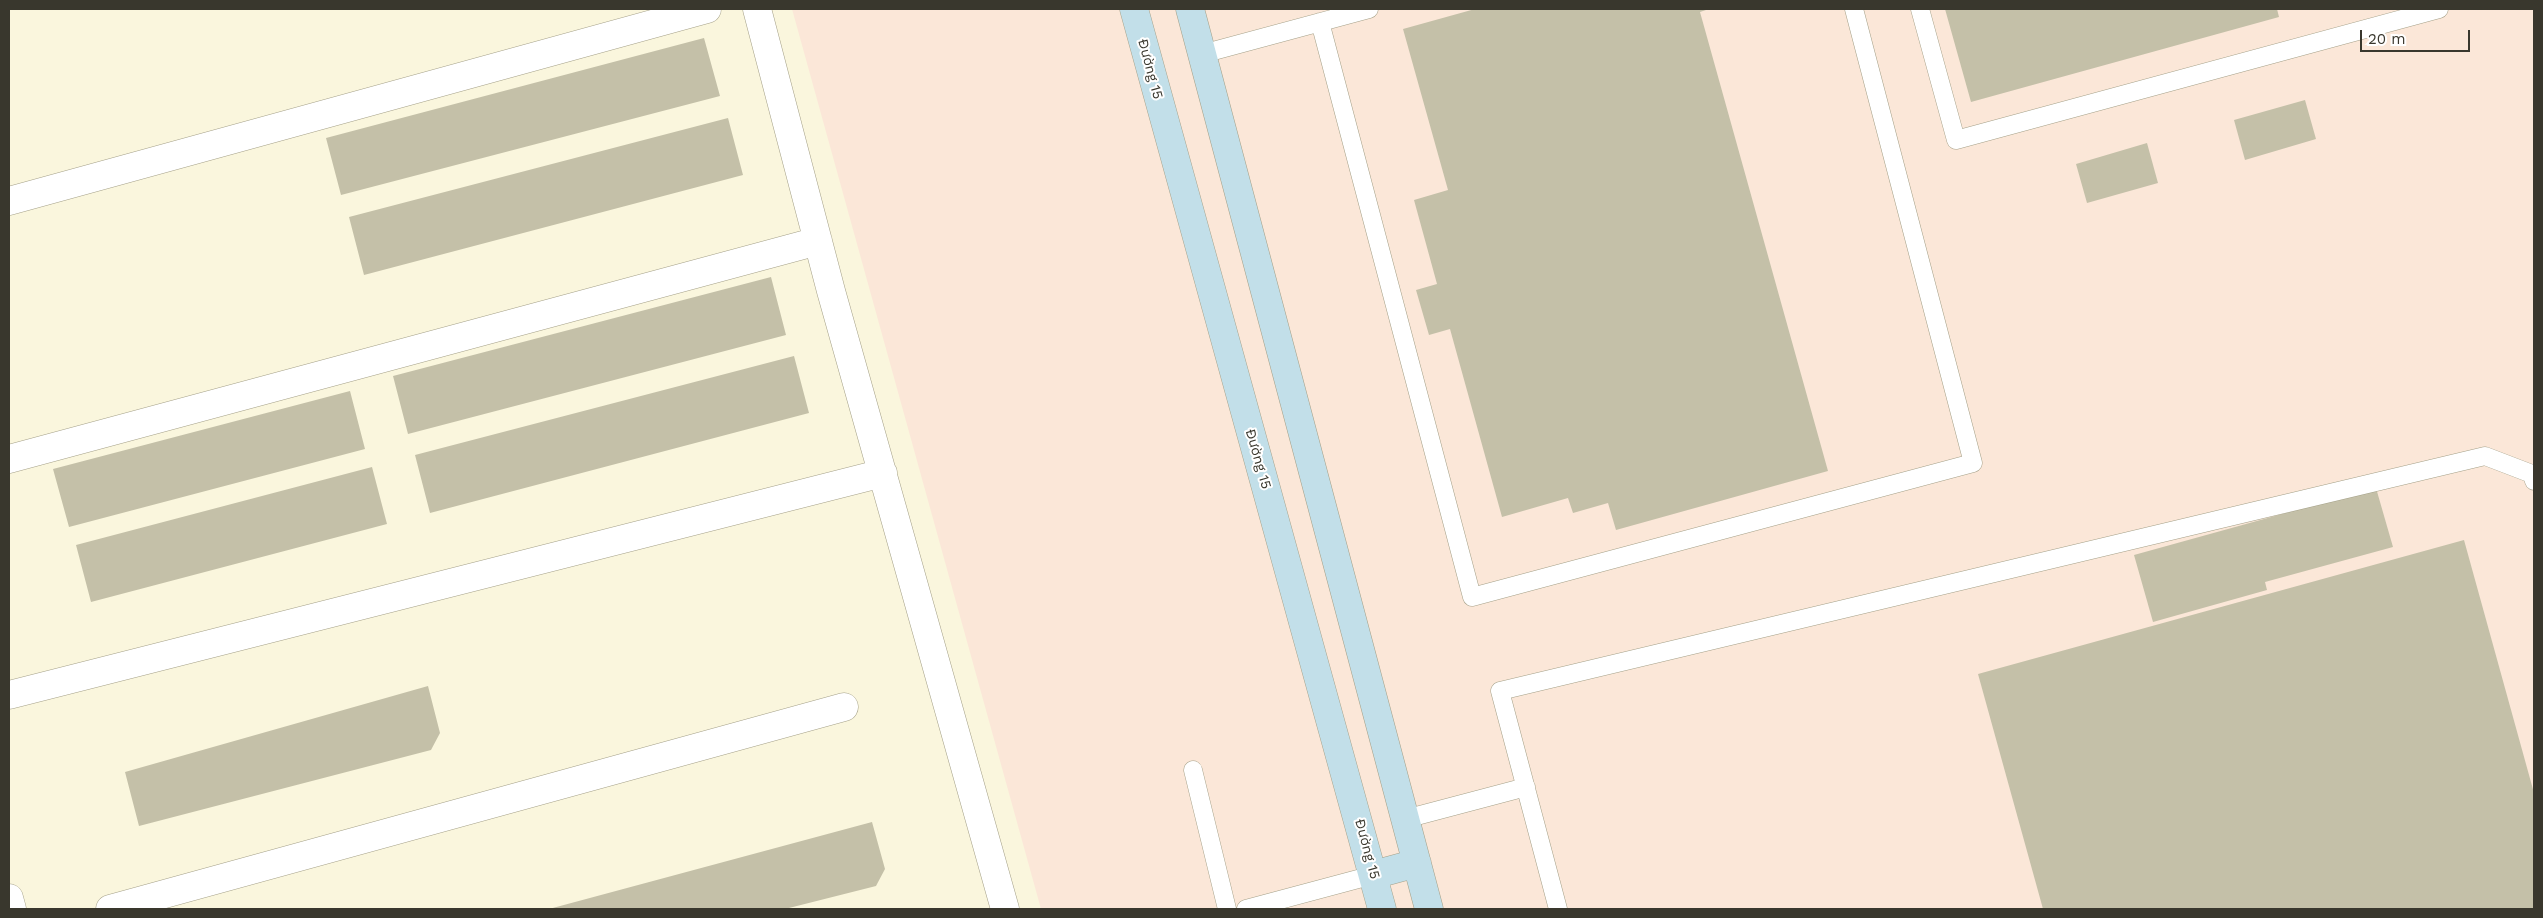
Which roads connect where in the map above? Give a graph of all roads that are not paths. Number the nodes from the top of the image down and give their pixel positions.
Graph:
1 (707, 9) edge
2 (756, 9) edge
3 (1134, 9) edge
4 (1190, 9) edge
5 (1369, 9) edge
6 (1854, 9) edge
7 (1920, 9) edge
8 (2439, 9) edge
9 (2407, 13) edge
10 (1320, 22) junction
11 (1202, 54) junction
12 (9, 201) edge
13 (818, 241) junction
14 (9, 459) edge
15 (883, 473) junction
16 (2534, 481) edge
17 (9, 695) edge
18 (844, 708) dead end
19 (1193, 770) dead end
20 (1526, 787) junction
21 (1405, 819) junction
22 (1417, 863) junction
23 (1373, 875) junction
24 (9, 898) edge
25 (12, 909) edge
26 (110, 909) edge
27 (1004, 909) edge
28 (1227, 909) edge
29 (1246, 909) edge
30 (1382, 909) edge
31 (1429, 909) edge
32 (1558, 909) edge

1 - 12 street
2 - 13 street
3 - 23 street, Đường 15
4 - 11 street
5 - 10 lane
6 - 10 lane
7 - 9 lane
8 - 9 lane
10 - 11 lane
11 - 21 street
13 - 14 street
13 - 15 street
15 - 17 street
15 - 27 street
16 - 20 lane
18 - 26 street
19 - 28 lane
20 - 21 lane
20 - 32 lane
21 - 22 street
22 - 23 street
22 - 31 street
23 - 29 lane
23 - 30 street, Đường 15
24 - 25 street

